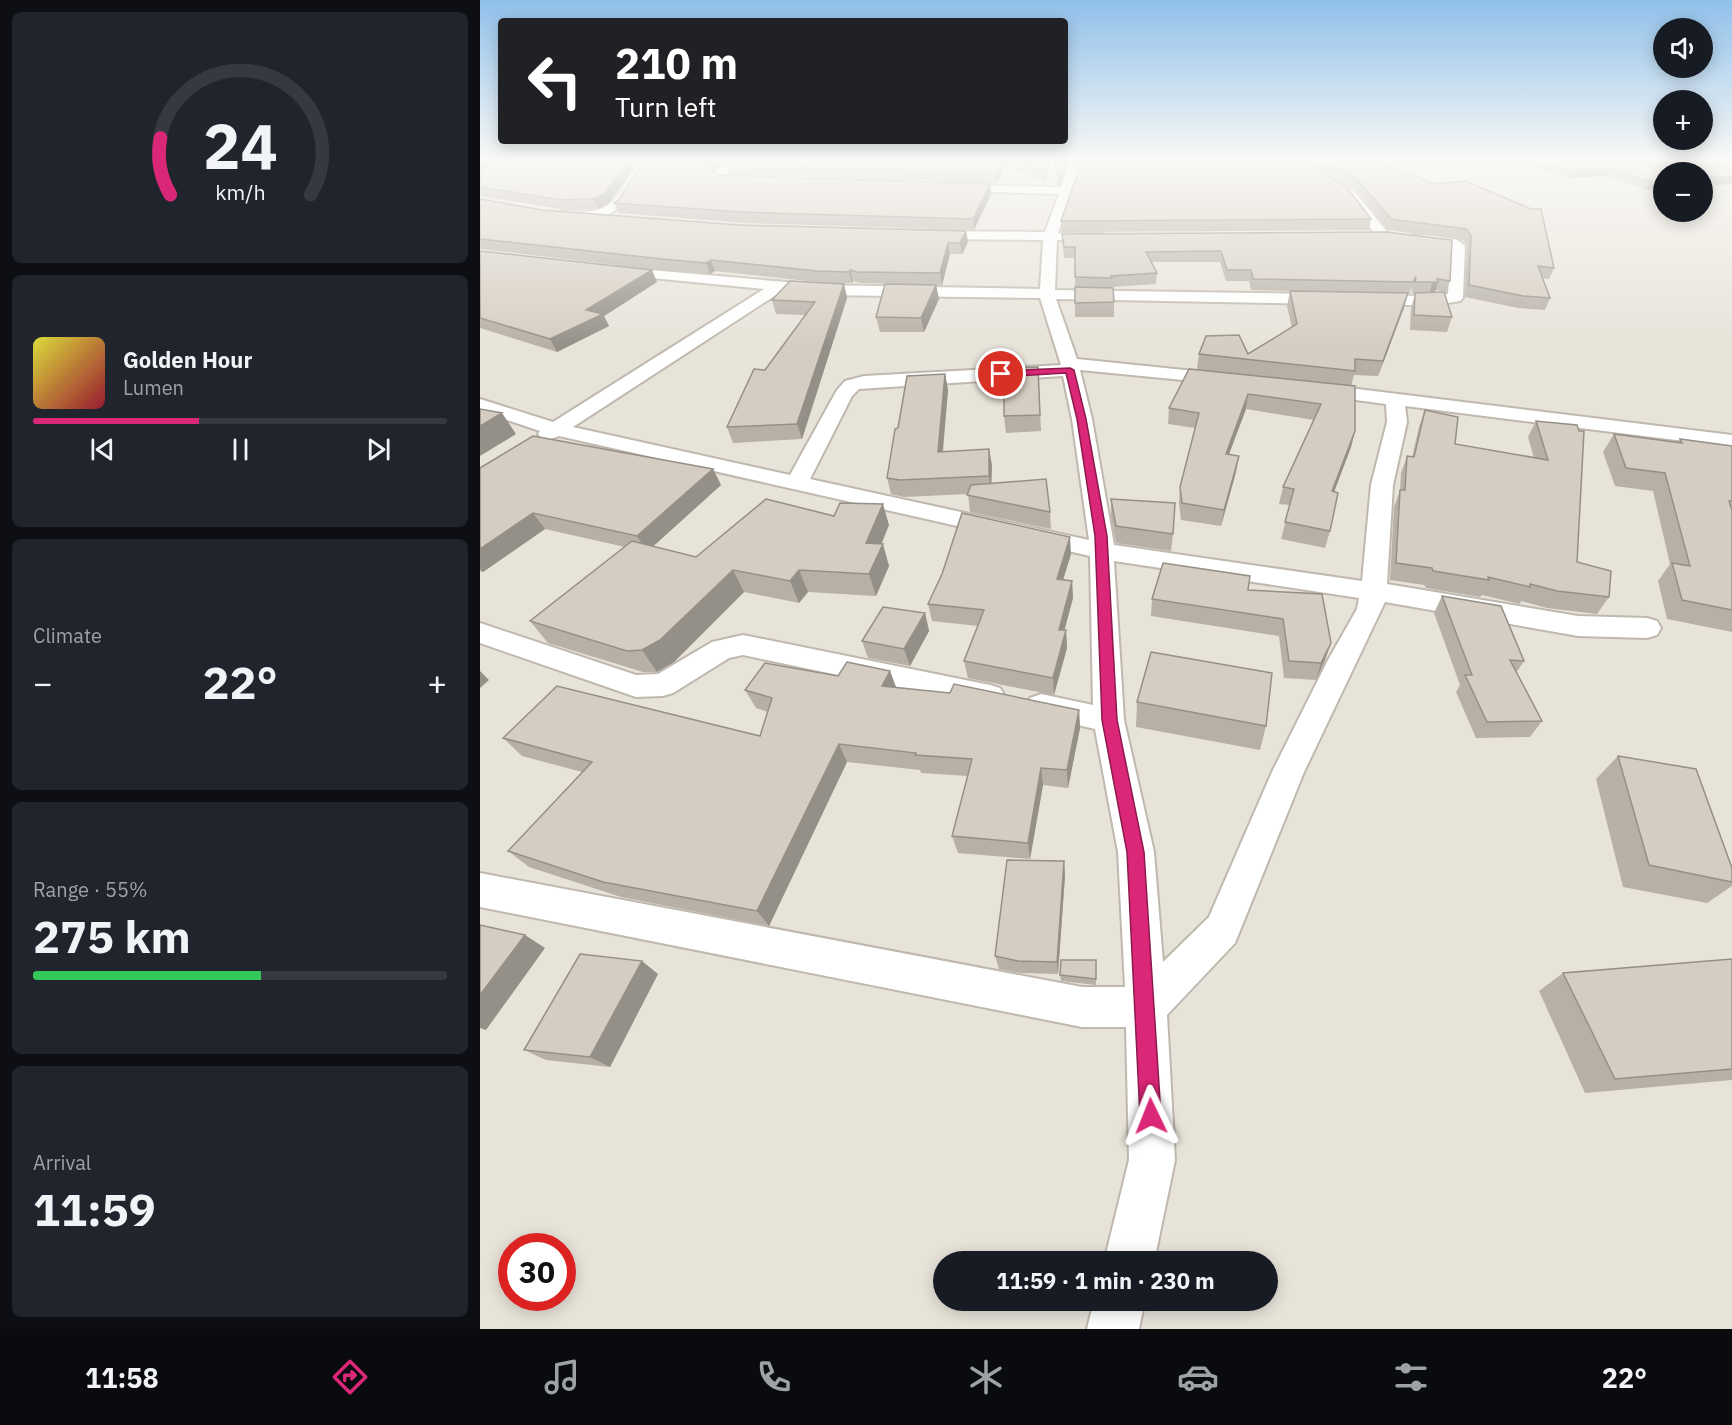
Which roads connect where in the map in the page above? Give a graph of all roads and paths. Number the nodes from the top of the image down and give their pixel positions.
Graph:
1 (1055, 223) edge
2 (1373, 223) edge
3 (914, 235) edge
4 (1359, 236) edge
5 (1383, 236) junction
6 (1050, 237) junction
7 (1109, 237) edge
8 (599, 269) edge
9 (778, 287) junction
10 (1047, 295) junction
11 (1070, 367) junction
12 (1241, 381) edge
13 (1300, 388) edge
14 (1395, 400) junction
15 (480, 405) edge
16 (547, 435) junction
17 (1732, 441) edge
18 (797, 482) junction
19 (1102, 551) junction
20 (1374, 591) junction
21 (1647, 628) dead end
22 (480, 633) edge
23 (1109, 720) junction
24 (480, 890) edge
25 (1146, 1007) junction
26 (1131, 1251) edge
27 (1117, 1311) edge
28 (1113, 1329) edge

1 - 6 street
2 - 5 street
3 - 6 street
4 - 5 street
5 - 10 street
6 - 7 street
6 - 10 street
8 - 9 street
9 - 10 street
9 - 16 street
10 - 11 street
11 - 12 street
11 - 18 street
11 - 19 street
13 - 14 street
14 - 17 street
14 - 20 street
15 - 16 street
16 - 18 street
18 - 19 street
19 - 20 street
19 - 23 street
20 - 21 street
20 - 25 street
22 - 23 street
23 - 25 street
24 - 25 street
25 - 26 street
27 - 28 street

